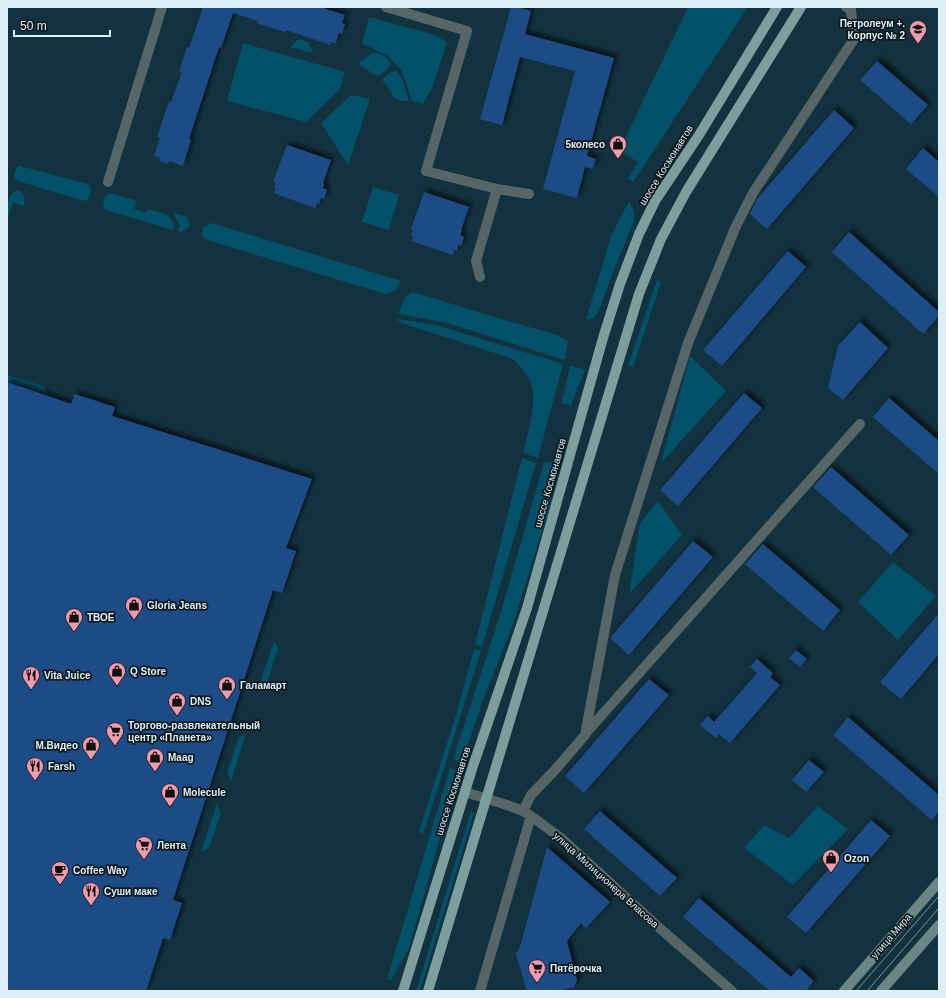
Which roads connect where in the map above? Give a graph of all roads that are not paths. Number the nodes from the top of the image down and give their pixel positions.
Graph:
1 (162, 7) edge
2 (386, 7) edge
3 (777, 7) edge
4 (801, 7) edge
5 (846, 7) edge
6 (108, 182) dead end
7 (497, 189) junction
8 (529, 194) dead end
9 (480, 277) dead end
10 (860, 424) dead end
11 (585, 735) junction
12 (465, 792) junction
13 (485, 799) junction
14 (527, 813) junction
15 (939, 882) edge
16 (939, 925) edge
17 (403, 991) edge
18 (428, 991) edge
19 (480, 991) edge
20 (732, 991) edge
21 (844, 991) edge
22 (881, 991) edge

1 - 6 street
2 - 7 street
3 - 12 main road, шоссе Космонавтов
4 - 13 main road
5 - 11 street
7 - 8 street
7 - 9 street
10 - 11 street
11 - 14 street
12 - 13 street, улица Милиционера Власова
12 - 17 main road, шоссе Космонавтов
13 - 14 street, улица Милиционера Власова
13 - 18 main road
14 - 19 street
14 - 20 street, улица Милиционера Власова
15 - 21 main road, улица Мира
16 - 22 main road

